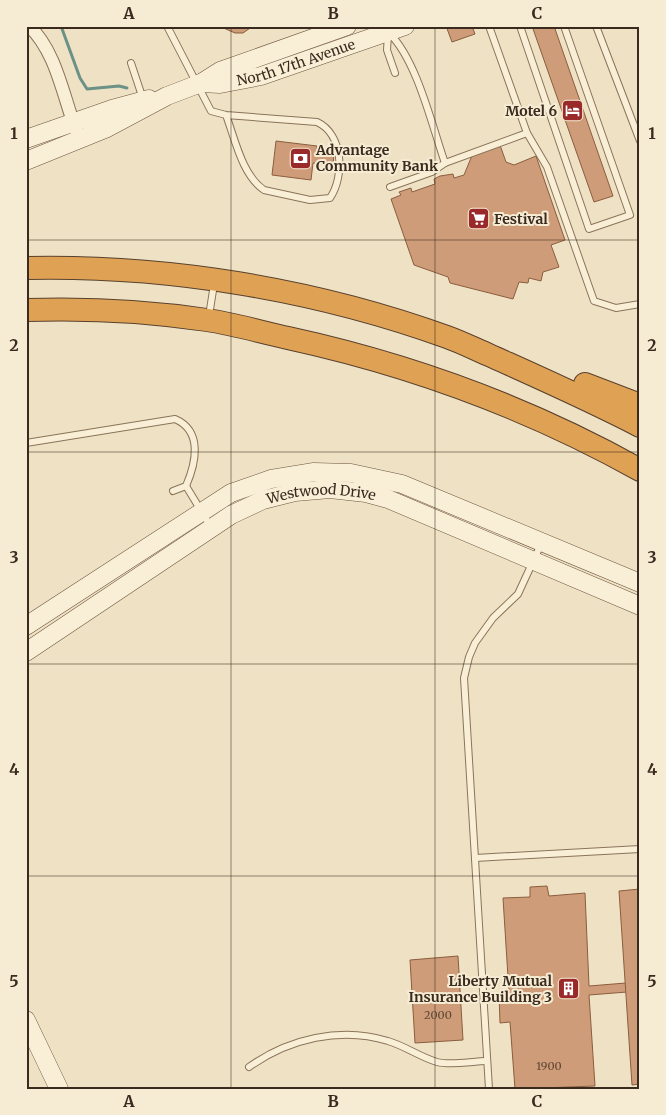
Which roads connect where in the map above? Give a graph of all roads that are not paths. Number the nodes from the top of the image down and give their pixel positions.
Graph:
1 (29, 26) edge
2 (167, 26) edge
3 (348, 26) edge
4 (405, 26) edge
5 (489, 26) edge
6 (520, 26) edge
7 (564, 26) edge
8 (596, 26) edge
9 (387, 29) edge
10 (131, 63) dead end
11 (395, 73) dead end
12 (200, 83) junction
13 (167, 96) junction
14 (144, 100) junction
15 (226, 115) junction
16 (73, 122) junction
17 (637, 126) edge
18 (527, 133) junction
19 (26, 139) edge
20 (80, 140) junction
21 (640, 141) edge
22 (26, 161) edge
23 (445, 163) junction
24 (390, 187) dead end
25 (26, 268) edge
26 (214, 280) junction
27 (640, 304) edge
28 (26, 310) edge
29 (208, 320) junction
30 (26, 322) edge
31 (267, 333) junction
32 (449, 338) junction
33 (459, 387) junction
34 (640, 405) edge
35 (640, 426) edge
36 (26, 443) edge
37 (640, 470) edge
38 (186, 486) junction
39 (640, 486) edge
40 (173, 491) dead end
41 (201, 510) junction
42 (211, 527) junction
43 (542, 541) junction
44 (534, 561) junction
45 (640, 583) edge
46 (640, 606) edge
47 (26, 626) edge
48 (26, 652) edge
49 (640, 848) edge
50 (475, 858) junction
51 (26, 1020) edge
52 (487, 1061) junction
53 (249, 1067) dead end
54 (59, 1089) edge
55 (489, 1089) edge

1 - 16 street
2 - 12 lane
3 - 12 street, North 17th Avenue
4 - 9 street, North 17th Avenue
5 - 18 lane
6 - 7 lane
8 - 17 lane
9 - 11 lane
9 - 12 street, North 17th Avenue
9 - 23 lane
10 - 14 lane
12 - 13 street, North 17th Avenue
12 - 15 lane
13 - 14 street, North 17th Avenue
13 - 20 street, North 17th Avenue
14 - 16 street, North 17th Avenue
15 - 15 lane
16 - 19 street, North 17th Avenue
16 - 20 street
17 - 21 lane
18 - 23 lane
18 - 27 lane
20 - 22 street, North 17th Avenue
23 - 24 lane
25 - 26 highway
26 - 29 lane
26 - 32 highway
28 - 29 highway
29 - 31 highway
30 - 31 highway
31 - 33 highway
32 - 34 highway
32 - 35 highway
33 - 37 highway
33 - 39 highway
36 - 38 lane
38 - 40 lane
38 - 41 lane
41 - 42 lane
41 - 43 street, Westwood Drive
41 - 47 street, Westwood Drive
42 - 44 street, Westwood Drive
42 - 48 street, Westwood Drive
43 - 44 lane
43 - 45 street, Westwood Drive
44 - 46 street, Westwood Drive
44 - 50 lane
49 - 50 lane
50 - 52 lane
51 - 54 street
52 - 53 lane
52 - 55 lane

